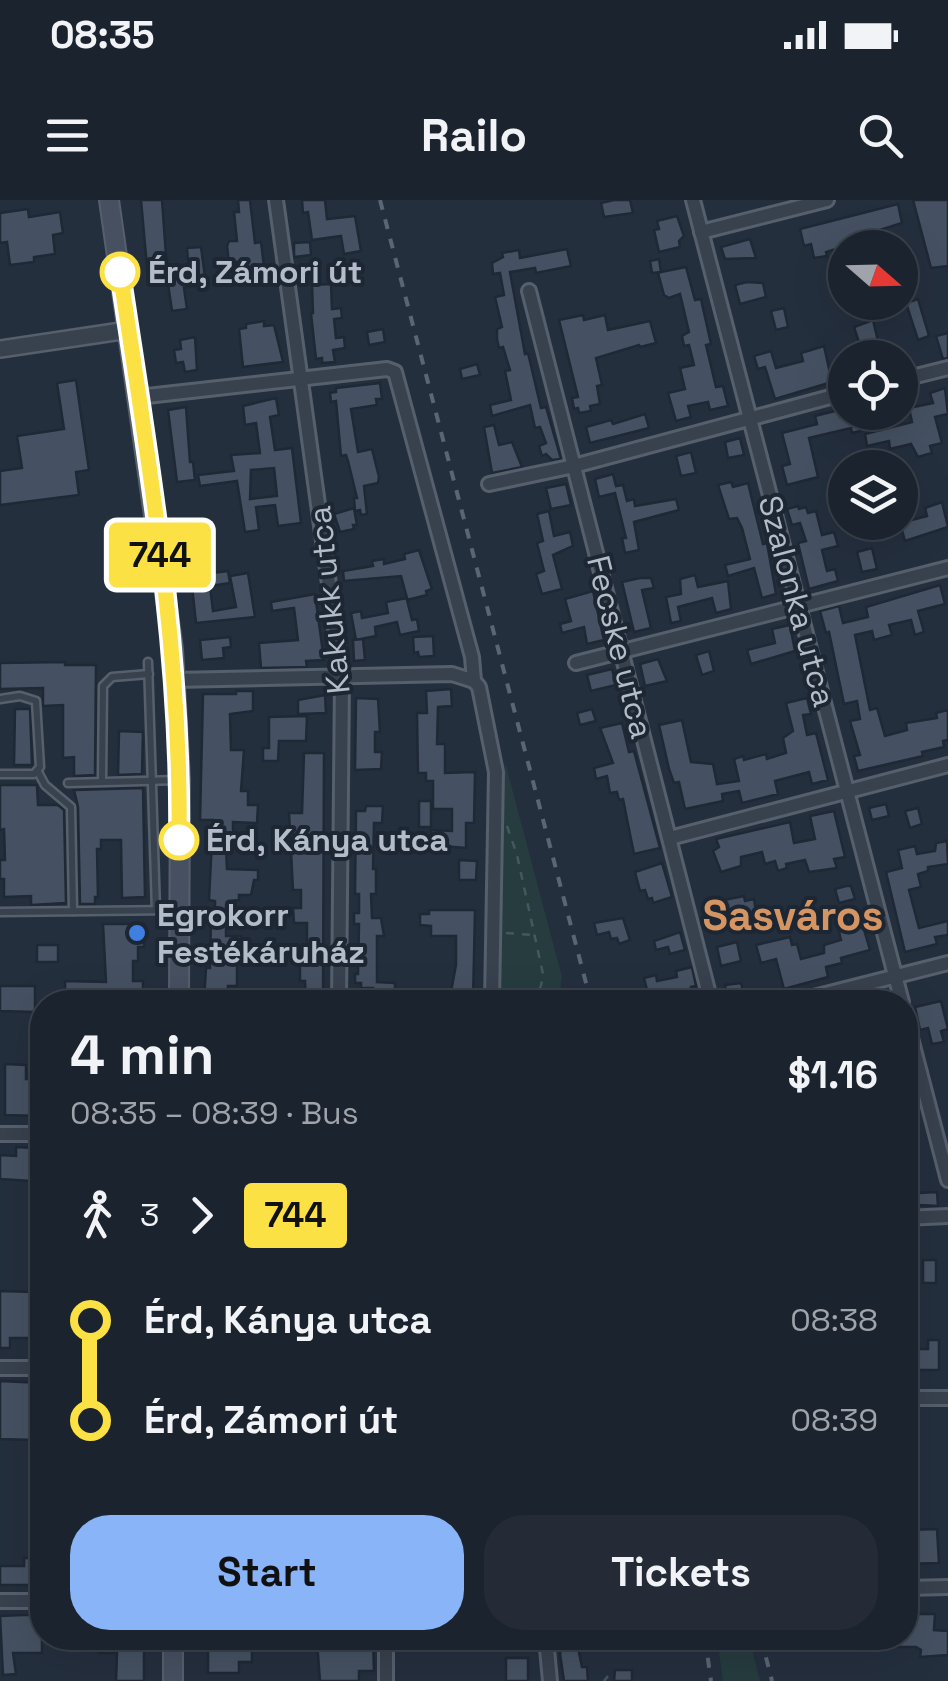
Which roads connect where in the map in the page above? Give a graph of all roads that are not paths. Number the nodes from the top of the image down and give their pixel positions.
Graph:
1 (109, 200) edge
2 (276, 200) edge
3 (693, 200) edge
4 (827, 200) edge
5 (702, 232) junction
6 (530, 292) dead end
7 (128, 330) junction
8 (0, 349) edge
9 (948, 368) edge
10 (918, 376) edge
11 (302, 378) junction
12 (138, 397) junction
13 (828, 398) edge
14 (750, 417) junction
15 (574, 466) junction
16 (489, 484) dead end
17 (948, 568) edge
18 (799, 607) junction
19 (622, 652) junction
20 (148, 662) dead end
21 (576, 663) dead end
22 (149, 674) junction
23 (342, 678) junction
24 (174, 680) junction
25 (474, 681) junction
26 (0, 698) edge
27 (948, 765) edge
28 (38, 772) junction
29 (0, 774) edge
30 (102, 780) junction
31 (153, 780) junction
32 (180, 780) junction
33 (68, 783) dead end
34 (847, 792) junction
35 (670, 838) junction
36 (156, 910) junction
37 (178, 910) junction
38 (73, 911) junction
39 (0, 912) edge
40 (948, 963) edge
41 (895, 976) junction
42 (178, 990) edge
43 (339, 990) edge
44 (492, 990) edge
45 (708, 990) edge
46 (841, 990) edge
47 (899, 990) edge
48 (918, 1061) edge
49 (0, 1134) edge
50 (30, 1134) edge
51 (946, 1162) edge
52 (948, 1180) edge
53 (948, 1216) edge
54 (918, 1217) edge
55 (0, 1368) edge
56 (30, 1368) edge
57 (918, 1398) edge
58 (948, 1398) edge
59 (948, 1587) edge
60 (918, 1588) edge
61 (0, 1601) edge
62 (30, 1601) edge
63 (174, 1650) edge
64 (386, 1650) edge
65 (547, 1650) edge
66 (173, 1681) edge
67 (386, 1681) edge
68 (550, 1681) edge

1 - 7 main road
2 - 11 street, Kakukk utca
3 - 5 street, Szalonka utca
4 - 5 street
5 - 14 street, Szalonka utca
6 - 15 street, Fecske utca
7 - 8 street
7 - 12 main road
9 - 10 street
11 - 12 street
11 - 23 street, Kakukk utca
11 - 25 street
12 - 24 main road
13 - 14 street
14 - 15 street
14 - 18 street, Szalonka utca
15 - 16 street
15 - 19 street, Fecske utca
17 - 18 street
18 - 19 street
18 - 34 street, Szalonka utca
19 - 21 street
19 - 35 street, Fecske utca
20 - 22 lane
22 - 30 lane
22 - 31 lane
23 - 24 street
23 - 25 street
23 - 43 street, Kakukk utca
24 - 32 main road
25 - 44 street
26 - 28 lane
27 - 34 street
28 - 29 lane
28 - 38 lane
30 - 31 lane
30 - 33 lane
31 - 32 lane
31 - 36 lane
32 - 37 main road
34 - 35 street
34 - 41 street, Szalonka utca
35 - 45 street, Fecske utca
36 - 37 lane
36 - 38 lane
37 - 42 main road
38 - 39 lane
40 - 41 street
41 - 46 street
41 - 47 street, Szalonka utca
48 - 51 street
49 - 50 street
51 - 52 street
53 - 54 street
55 - 56 street
57 - 58 street
59 - 60 street
61 - 62 street
63 - 66 main road
64 - 67 street
65 - 68 street

